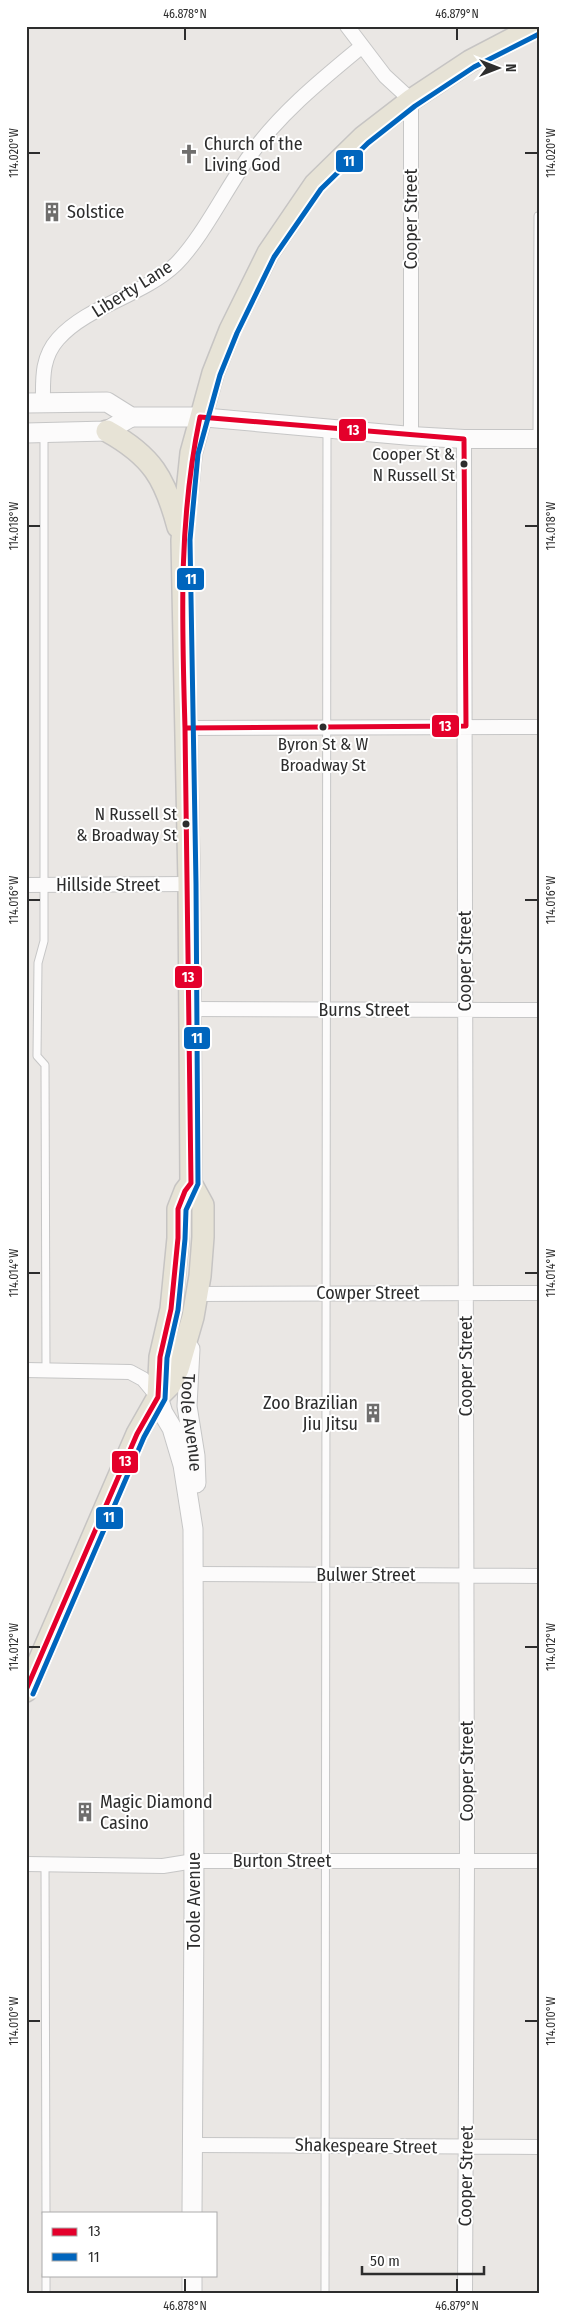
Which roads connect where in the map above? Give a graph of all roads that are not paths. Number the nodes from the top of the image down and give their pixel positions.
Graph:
1 (348, 26) edge
2 (537, 26) edge
3 (362, 46) junction
4 (410, 100) junction
5 (538, 216) edge
6 (34, 403) edge
7 (130, 417) junction
8 (200, 417) junction
9 (327, 429) junction
10 (106, 431) junction
11 (35, 433) edge
12 (411, 436) junction
13 (464, 439) junction
14 (538, 439) edge
15 (182, 540) junction
16 (327, 726) junction
17 (466, 726) junction
18 (539, 727) edge
19 (185, 728) junction
20 (189, 884) junction
21 (26, 885) edge
22 (45, 885) junction
23 (190, 1009) junction
24 (465, 1009) junction
25 (326, 1010) junction
26 (539, 1010) edge
27 (191, 1183) junction
28 (466, 1292) junction
29 (539, 1292) edge
30 (327, 1293) junction
31 (198, 1294) junction
32 (194, 1317) junction
33 (26, 1370) edge
34 (46, 1370) junction
35 (158, 1397) junction
36 (193, 1529) junction
37 (194, 1574) junction
38 (326, 1574) junction
39 (466, 1576) junction
40 (539, 1576) edge
41 (26, 1691) edge
42 (326, 1860) junction
43 (467, 1860) junction
44 (194, 1861) junction
45 (539, 1861) edge
46 (26, 1864) edge
47 (45, 1864) junction
48 (192, 2144) junction
49 (326, 2146) junction
50 (539, 2147) edge
51 (467, 2148) junction
52 (46, 2212) edge
53 (192, 2212) edge
54 (46, 2276) edge
55 (192, 2276) edge
56 (46, 2293) edge
57 (192, 2293) edge
58 (325, 2293) edge
59 (465, 2293) edge

1 - 3 street
2 - 4 main road
3 - 4 street
3 - 6 street, Liberty Lane
4 - 8 main road
4 - 12 street, Cooper Street
5 - 14 lane
6 - 7 main road
7 - 8 main road
7 - 10 main road
8 - 9 street
8 - 15 main road
9 - 12 street
9 - 16 lane
10 - 11 main road
10 - 15 main road
11 - 22 lane
12 - 13 street
13 - 14 street
13 - 17 street, Cooper Street
15 - 19 main road
16 - 17 street
16 - 19 street
16 - 25 lane
17 - 18 street
17 - 24 street, Cooper Street
19 - 20 main road
20 - 22 street, Hillside Street
20 - 23 main road
21 - 22 street, Hillside Street
22 - 34 lane
23 - 25 street, Burns Street
23 - 27 main road
24 - 25 street, Burns Street
24 - 26 street, Burns Street
24 - 28 street, Cooper Street
25 - 30 lane
27 - 31 main road
27 - 35 main road
28 - 29 street, Cowper Street
28 - 30 street, Cowper Street
28 - 39 street, Cooper Street
30 - 31 street, Cowper Street
30 - 38 lane
31 - 32 main road
32 - 35 main road
32 - 36 main road, Toole Avenue
33 - 34 street
34 - 35 street
35 - 36 main road, Toole Avenue
35 - 41 main road
36 - 37 main road, Toole Avenue
37 - 38 street, Bulwer Street
37 - 44 main road, Toole Avenue
38 - 39 street, Bulwer Street
38 - 42 lane
39 - 40 street, Bulwer Street
39 - 43 street, Cooper Street
42 - 43 street, Burton Street
42 - 44 street, Burton Street
42 - 49 lane
43 - 45 street, Burton Street
43 - 51 street, Cooper Street
44 - 47 street, Burton Street
44 - 48 main road, Toole Avenue
46 - 47 street, Burton Street
47 - 52 lane
48 - 49 street, Shakespeare Street
48 - 53 main road, Toole Avenue
49 - 51 street, Shakespeare Street
49 - 58 lane
50 - 51 street, Shakespeare Street
51 - 59 street, Cooper Street
54 - 56 lane
55 - 57 main road

